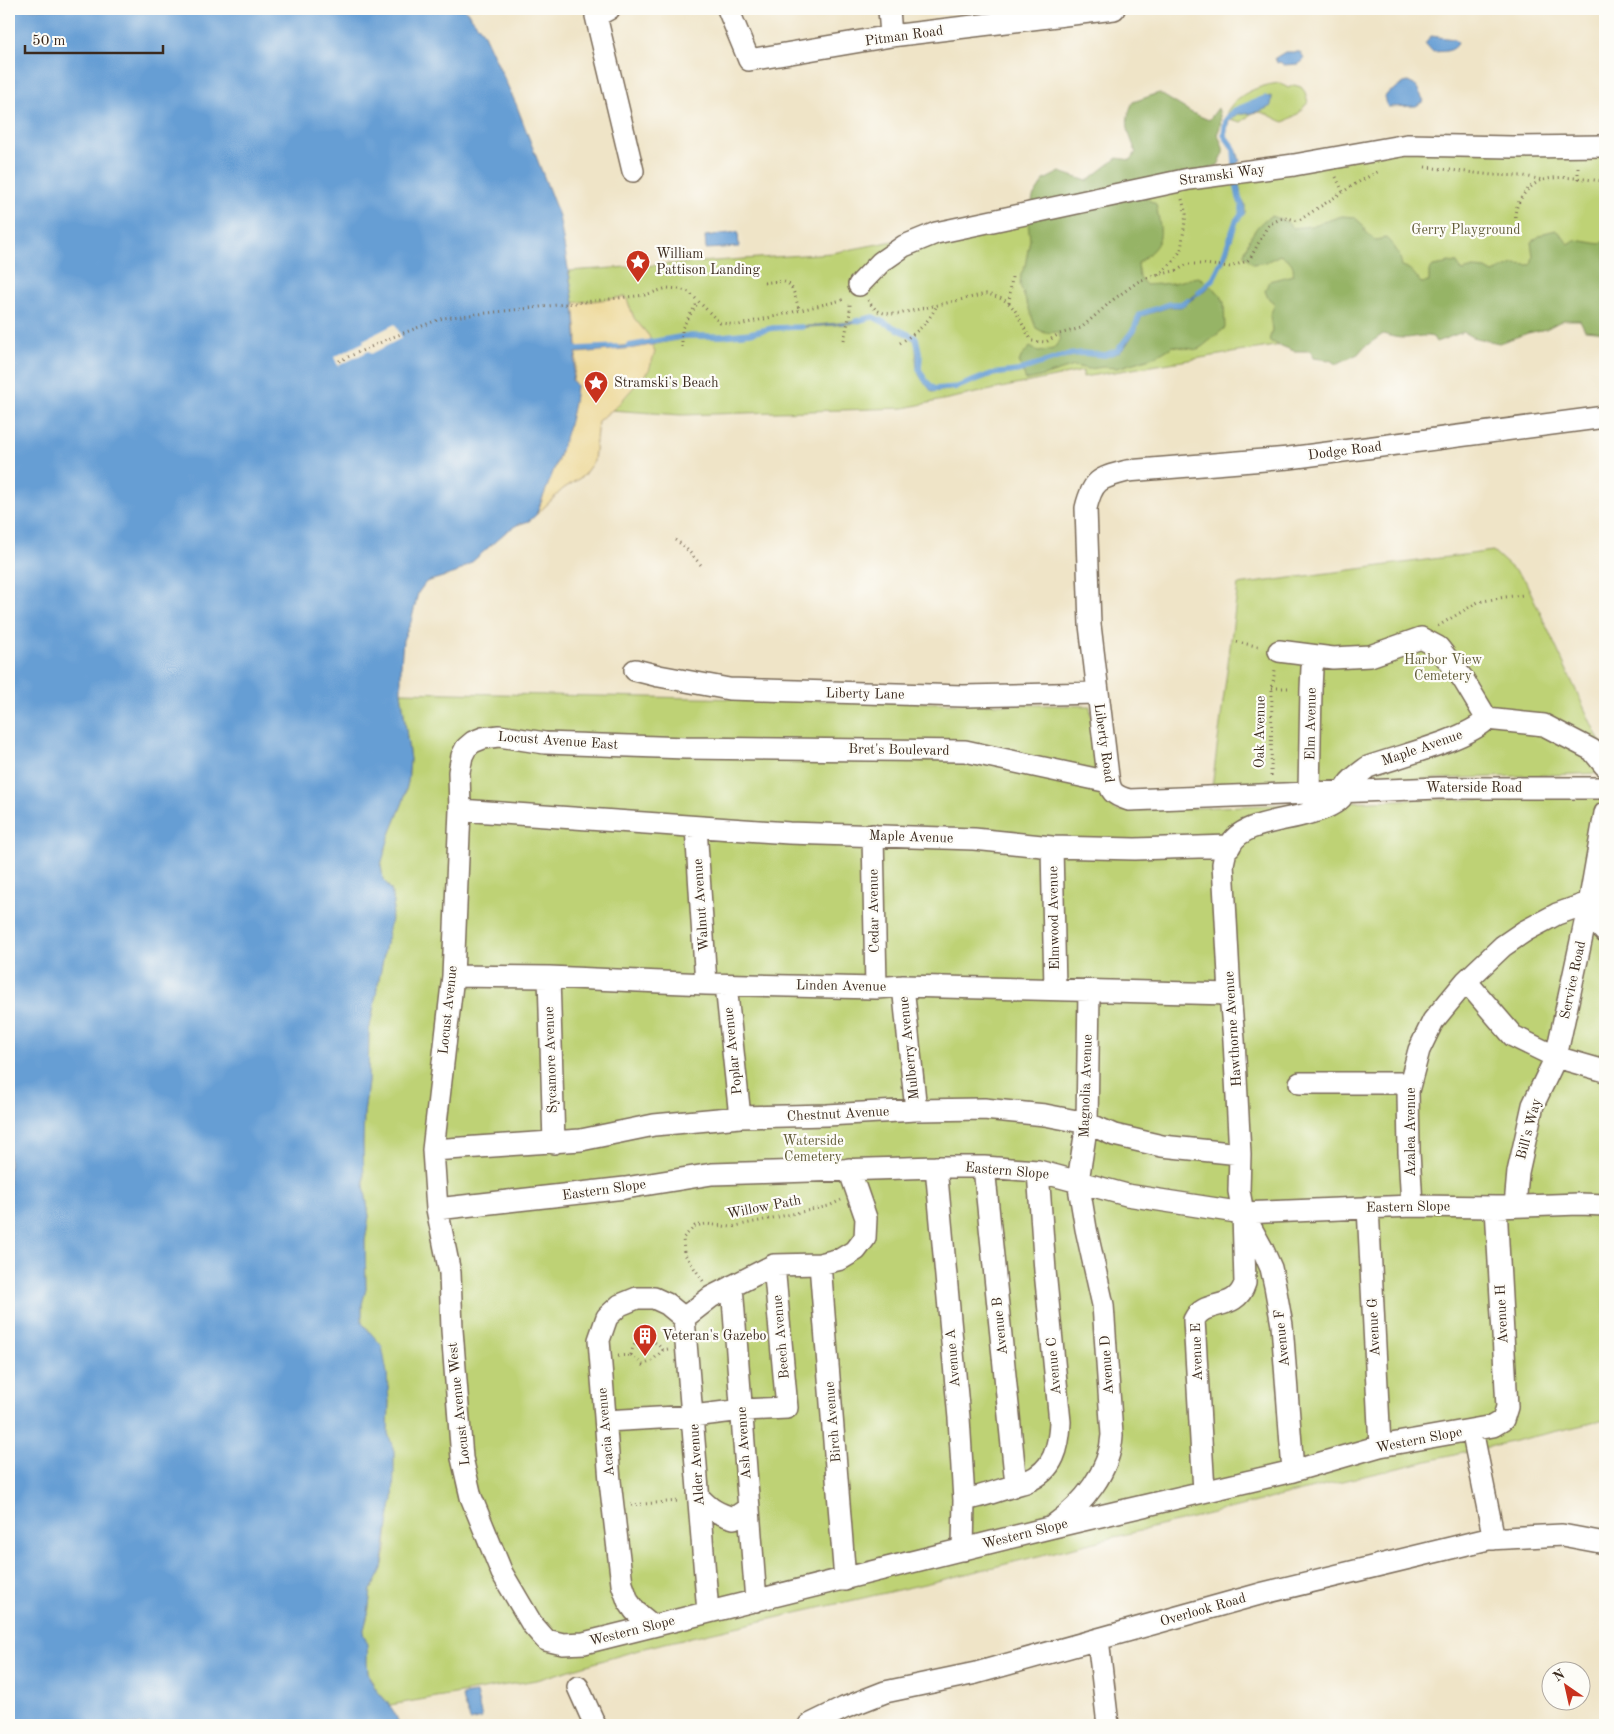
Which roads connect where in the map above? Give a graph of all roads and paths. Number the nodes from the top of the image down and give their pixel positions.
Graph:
1 (609, 9) edge
2 (728, 9) edge
3 (889, 9) edge
4 (1114, 9) edge
5 (891, 36) junction
6 (1605, 146) edge
7 (1424, 166) dead end
8 (1388, 169) dead end
9 (633, 171) dead end
10 (1543, 180) junction
11 (1179, 181) junction
12 (1605, 181) edge
13 (1515, 218) dead end
14 (1012, 276) dead end
15 (1152, 278) junction
16 (764, 283) dead end
17 (859, 285) joint
18 (698, 302) junction
19 (1009, 303) junction
20 (938, 305) junction
21 (798, 309) junction
22 (844, 340) dead end
23 (902, 342) dead end
24 (682, 347) dead end
25 (339, 361) dead end
26 (1605, 417) edge
27 (1090, 491) joint
28 (675, 540) dead end
29 (701, 565) dead end
30 (1523, 595) dead end
31 (1421, 638) junction
32 (1280, 651) dead end
33 (1315, 657) junction
34 (635, 670) dead end
35 (1272, 688) dead end
36 (1097, 693) junction
37 (1487, 719) junction
38 (686, 748) joint
39 (1605, 766) edge
40 (1271, 777) dead end
41 (1108, 782) junction
42 (1350, 783) junction
43 (1605, 788) edge
44 (1309, 792) junction
45 (460, 810) junction
46 (1605, 814) edge
47 (696, 827) junction
48 (873, 835) junction
49 (1230, 846) junction
50 (1052, 847) junction
51 (1597, 901) edge
52 (1605, 932) edge
53 (453, 976) junction
54 (549, 977) junction
55 (1466, 981) junction
56 (716, 984) junction
57 (903, 986) junction
58 (876, 988) junction
59 (1055, 989) junction
60 (1089, 991) junction
61 (1230, 994) junction
62 (1556, 1057) junction
63 (1605, 1071) edge
64 (1300, 1083) dead end
65 (1410, 1083) junction
66 (916, 1110) junction
67 (740, 1117) junction
68 (1087, 1123) junction
69 (554, 1142) junction
70 (433, 1150) junction
71 (1240, 1154) junction
72 (936, 1167) junction
73 (984, 1167) junction
74 (849, 1169) junction
75 (1038, 1171) junction
76 (1078, 1181) junction
77 (856, 1190) junction
78 (1605, 1205) edge
79 (1412, 1206) junction
80 (1506, 1206) junction
81 (1368, 1208) junction
82 (437, 1209) junction
83 (1243, 1213) junction
84 (820, 1264) junction
85 (774, 1265) junction
86 (732, 1286) junction
87 (711, 1297) junction
88 (684, 1318) junction
89 (663, 1350) joint
90 (742, 1410) junction
91 (693, 1416) junction
92 (1503, 1420) joint
93 (606, 1421) junction
94 (1472, 1430) junction
95 (1380, 1446) junction
96 (1292, 1471) junction
97 (1016, 1485) junction
98 (1204, 1491) junction
99 (700, 1497) junction
100 (964, 1500) junction
101 (613, 1504) junction
102 (749, 1508) junction
103 (1049, 1528) junction
104 (1494, 1539) junction
105 (1605, 1543) edge
106 (963, 1550) junction
107 (845, 1580) junction
108 (756, 1601) junction
109 (708, 1612) junction
110 (652, 1625) junction
111 (1098, 1639) junction
112 (546, 1640) joint
113 (578, 1687) dead end
114 (595, 1725) edge
115 (809, 1725) edge
116 (1108, 1725) edge

1 - 9 street
2 - 5 street, Pitman Road
3 - 5 street
4 - 5 street, Pitman Road
6 - 11 street, Stramski Way
7 - 10 path
8 - 15 path
10 - 12 path
10 - 13 path
11 - 15 path
11 - 17 street, Stramski Way
14 - 19 path
15 - 19 path
16 - 21 path
17 - 20 path
18 - 21 path
18 - 24 path
18 - 25 path
19 - 20 path
20 - 23 path
21 - 22 path
26 - 27 street, Dodge Road
27 - 36 street, Liberty Road
28 - 29 path
30 - 31 path
31 - 33 street
31 - 37 street
32 - 33 street
33 - 44 street, Elm Avenue
34 - 36 street, Liberty Lane
35 - 40 path, Oak Avenue
36 - 41 street, Liberty Road
37 - 39 street
37 - 42 street, Maple Avenue
38 - 41 street, Bret's Boulevard
38 - 45 street, Locust Avenue East
41 - 44 street, Liberty Road
42 - 43 street, Waterside Road
42 - 44 street, Liberty Road
42 - 49 street, Maple Avenue
45 - 47 street, Maple Avenue
45 - 53 street, Locust Avenue
46 - 51 street, Service Road
47 - 48 street, Maple Avenue
47 - 56 street, Walnut Avenue
48 - 50 street, Maple Avenue
48 - 58 street, Cedar Avenue
49 - 50 street, Maple Avenue
49 - 61 street, Hawthorne Avenue
50 - 59 street, Elmwood Avenue
51 - 52 street
51 - 55 street, Azalea Avenue
51 - 62 street, Service Road
53 - 54 street, Linden Avenue
53 - 70 street, Locust Avenue
54 - 56 street, Linden Avenue
54 - 69 street, Sycamore Avenue
55 - 62 street
55 - 65 street, Azalea Avenue
56 - 58 street, Linden Avenue
56 - 67 street, Poplar Avenue
57 - 58 street, Linden Avenue
57 - 59 street, Linden Avenue
57 - 66 street, Mulberry Avenue
59 - 60 street, Linden Avenue
60 - 61 street, Linden Avenue
60 - 68 street, Magnolia Avenue
61 - 71 street, Hawthorne Avenue
62 - 63 street
62 - 80 street, Bill's Way
64 - 65 street
65 - 79 street, Azalea Avenue
66 - 67 street, Chestnut Avenue
66 - 68 street, Chestnut Avenue
67 - 69 street, Chestnut Avenue
68 - 71 street, Chestnut Avenue
68 - 76 street, Magnolia Avenue
69 - 70 street, Chestnut Avenue
70 - 82 street, Locust Avenue
71 - 83 street, Hawthorne Avenue
72 - 73 street, Eastern Slope
72 - 74 street, Eastern Slope
72 - 100 street, Avenue A
73 - 75 street, Eastern Slope
73 - 97 street, Avenue B
74 - 77 street
74 - 82 street, Eastern Slope
75 - 76 street, Eastern Slope
75 - 97 street, Avenue C
76 - 83 street, Eastern Slope
76 - 103 street, Avenue D
77 - 84 street
77 - 87 path, Willow Path
78 - 80 street, Eastern Slope
79 - 80 street, Eastern Slope
79 - 81 street, Eastern Slope
80 - 92 street, Avenue H
81 - 83 street, Eastern Slope
81 - 95 street, Avenue G
82 - 112 street, Locust Avenue West
83 - 96 street, Avenue F
83 - 98 street, Avenue E
84 - 85 street
84 - 107 street, Birch Avenue
85 - 86 street
85 - 90 street, Beech Avenue
86 - 87 street
86 - 90 street, Ash Avenue
87 - 88 street
88 - 91 street, Alder Avenue
88 - 93 street, Acacia Avenue
89 - 89 path
90 - 91 street
90 - 102 street, Ash Avenue
91 - 93 street
91 - 99 street, Alder Avenue
92 - 94 street, Western Slope
93 - 101 street, Acacia Avenue
94 - 95 street, Western Slope
94 - 104 street
95 - 96 street, Western Slope
96 - 98 street, Western Slope
97 - 100 street, Avenue C
98 - 103 street, Western Slope
99 - 101 path
99 - 102 street
99 - 109 street, Alder Avenue
100 - 106 street, Avenue A
101 - 110 street, Acacia Avenue
102 - 108 street, Ash Avenue
103 - 106 street, Western Slope
104 - 105 street, Overlook Road
104 - 111 street, Overlook Road
106 - 107 street, Western Slope
107 - 108 street, Western Slope
108 - 109 street, Western Slope
109 - 110 street, Western Slope
110 - 112 street, Western Slope
111 - 115 street, Overlook Road
111 - 116 street
113 - 114 street

